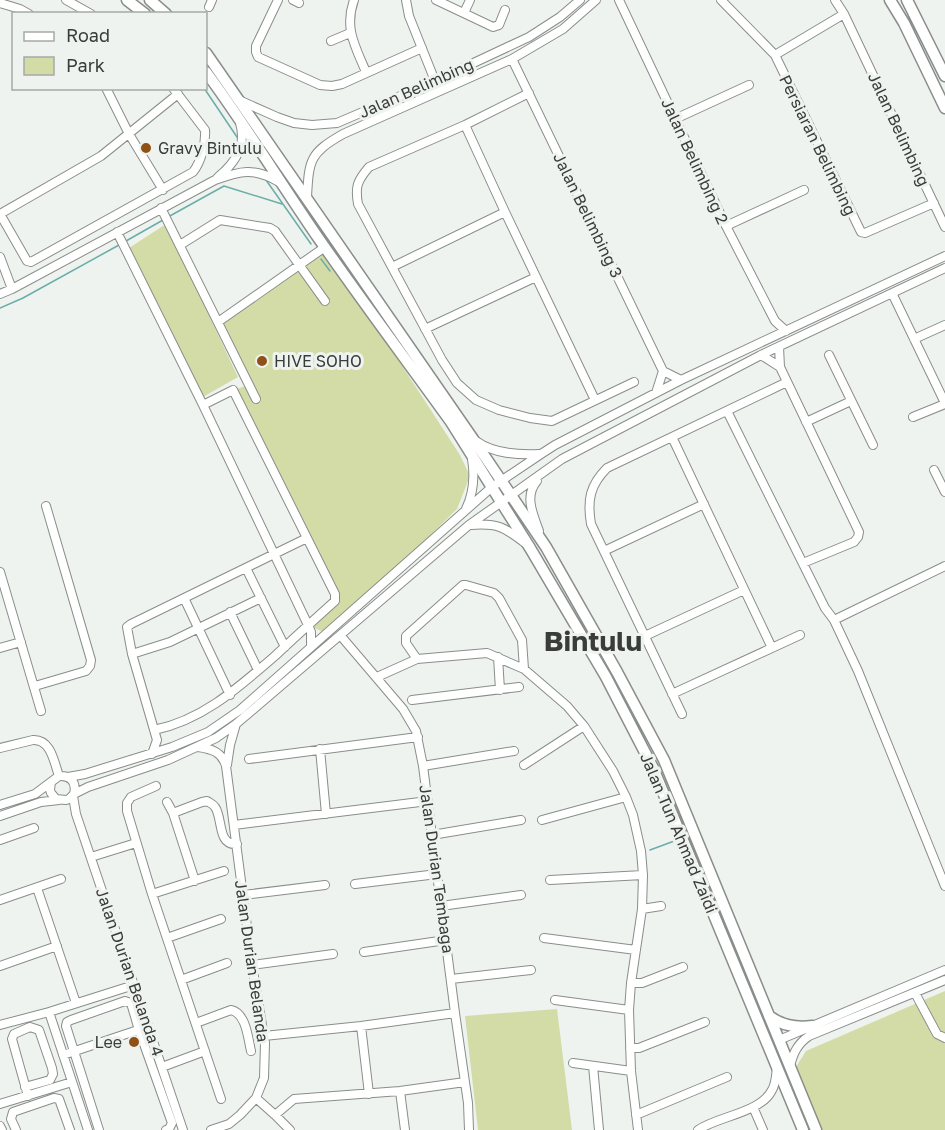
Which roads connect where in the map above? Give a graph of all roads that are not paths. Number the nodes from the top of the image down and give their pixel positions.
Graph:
1 (66, 0) edge
2 (127, 0) edge
3 (150, 0) edge
4 (278, 0) edge
5 (354, 0) edge
6 (406, 0) edge
7 (436, 0) edge
8 (470, 0) edge
9 (580, 0) edge
10 (597, 0) edge
11 (618, 0) edge
12 (721, 0) edge
13 (835, 0) edge
14 (890, 0) edge
15 (907, 0) edge
16 (0, 3) edge
17 (505, 10) dead end
18 (25, 12) edge
19 (87, 12) edge
20 (142, 12) edge
21 (164, 12) edge
22 (464, 13) junction
23 (844, 14) junction
24 (350, 33) junction
25 (331, 41) dead end
26 (422, 48) junction
27 (207, 54) edge
28 (775, 55) junction
29 (512, 59) junction
30 (366, 72) junction
31 (207, 73) edge
32 (945, 76) edge
33 (435, 81) junction
34 (749, 85) dead end
35 (107, 90) edge
36 (176, 91) edge
37 (529, 93) junction
38 (240, 101) junction
39 (945, 108) edge
40 (238, 116) junction
41 (675, 118) junction
42 (465, 125) junction
43 (129, 134) junction
44 (215, 180) junction
45 (280, 183) junction
46 (164, 190) junction
47 (804, 190) dead end
48 (307, 197) junction
49 (934, 203) junction
50 (127, 210) junction
51 (163, 212) junction
52 (505, 212) junction
53 (0, 214) edge
54 (135, 222) junction
55 (726, 226) junction
56 (945, 227) edge
57 (119, 235) junction
58 (180, 245) junction
59 (325, 248) junction
60 (945, 256) edge
61 (0, 257) edge
62 (42, 257) junction
63 (300, 265) junction
64 (392, 267) junction
65 (945, 268) edge
66 (49, 269) junction
67 (536, 277) junction
68 (12, 289) junction
69 (892, 293) junction
70 (0, 294) edge
71 (325, 301) dead end
72 (775, 321) junction
73 (218, 322) junction
74 (945, 324) edge
75 (425, 329) junction
76 (786, 331) junction
77 (773, 337) junction
78 (914, 339) junction
79 (779, 347) junction
80 (761, 355) junction
81 (829, 355) dead end
82 (780, 367) junction
83 (663, 371) junction
84 (681, 380) junction
85 (634, 382) dead end
86 (787, 382) junction
87 (656, 393) junction
88 (256, 399) dead end
89 (595, 400) junction
90 (851, 401) junction
91 (945, 403) edge
92 (203, 405) junction
93 (727, 411) junction
94 (913, 417) dead end
95 (806, 422) junction
96 (672, 436) junction
97 (471, 444) junction
98 (873, 445) dead end
99 (541, 454) junction
100 (934, 470) dead end
101 (546, 471) junction
102 (497, 484) junction
103 (945, 492) edge
104 (512, 496) junction
105 (502, 503) junction
106 (704, 504) junction
107 (46, 506) dead end
108 (457, 519) junction
109 (469, 525) junction
110 (307, 538) junction
111 (546, 547) junction
112 (530, 548) junction
113 (604, 551) junction
114 (274, 554) junction
115 (802, 563) junction
116 (945, 566) edge
117 (246, 568) junction
118 (0, 572) edge
119 (744, 590) junction
120 (184, 598) junction
121 (261, 598) junction
122 (230, 612) junction
123 (834, 620) junction
124 (308, 625) junction
125 (198, 628) junction
126 (329, 631) junction
127 (800, 634) dead end
128 (340, 635) junction
129 (645, 636) junction
130 (21, 642) junction
131 (285, 646) junction
132 (311, 647) junction
133 (0, 648) edge
134 (772, 648) junction
135 (132, 654) junction
136 (498, 657) junction
137 (417, 659) junction
138 (525, 669) junction
139 (258, 670) junction
140 (377, 677) junction
141 (35, 686) junction
142 (519, 687) dead end
143 (500, 690) junction
144 (672, 693) junction
145 (230, 694) junction
146 (412, 700) dead end
147 (41, 711) dead end
148 (682, 714) dead end
149 (236, 724) junction
150 (584, 726) junction
151 (154, 730) junction
152 (418, 737) junction
153 (157, 740) junction
154 (172, 747) junction
155 (198, 747) junction
156 (0, 748) edge
157 (320, 749) junction
158 (514, 751) dead end
159 (152, 754) junction
160 (249, 759) dead end
161 (525, 765) dead end
162 (226, 766) junction
163 (423, 766) junction
164 (58, 776) junction
165 (68, 777) junction
166 (51, 782) junction
167 (156, 786) dead end
168 (73, 795) junction
169 (626, 797) junction
170 (60, 801) junction
171 (428, 801) junction
172 (167, 802) dead end
173 (0, 805) edge
174 (173, 813) junction
175 (76, 814) junction
176 (326, 814) junction
177 (0, 816) edge
178 (521, 820) dead end
179 (542, 820) dead end
180 (234, 825) junction
181 (34, 828) dead end
182 (432, 835) junction
183 (0, 840) edge
184 (136, 843) junction
185 (237, 844) junction
186 (91, 857) junction
187 (224, 871) dead end
188 (437, 874) junction
189 (643, 875) junction
190 (61, 879) dead end
191 (550, 880) dead end
192 (195, 881) junction
193 (355, 884) dead end
194 (325, 885) dead end
195 (945, 886) edge
196 (37, 888) junction
197 (152, 894) junction
198 (243, 895) junction
199 (521, 895) dead end
200 (0, 900) edge
201 (441, 906) junction
202 (661, 906) dead end
203 (642, 909) junction
204 (221, 919) dead end
205 (544, 938) dead end
206 (167, 939) junction
207 (446, 940) junction
208 (57, 946) junction
209 (636, 950) junction
210 (364, 952) dead end
211 (333, 954) dead end
212 (227, 963) dead end
213 (252, 965) junction
214 (0, 966) edge
215 (683, 967) dead end
216 (531, 970) dead end
217 (945, 970) edge
218 (451, 979) junction
219 (181, 980) junction
220 (945, 980) edge
221 (632, 983) junction
222 (134, 985) junction
223 (915, 993) junction
224 (878, 999) junction
225 (555, 1000) dead end
226 (76, 1003) junction
227 (629, 1010) junction
228 (49, 1012) junction
229 (455, 1013) junction
230 (768, 1016) junction
231 (705, 1022) dead end
232 (196, 1023) junction
233 (0, 1025) edge
234 (361, 1026) junction
235 (812, 1026) junction
236 (148, 1027) junction
237 (139, 1030) junction
238 (264, 1036) junction
239 (945, 1038) edge
240 (778, 1040) junction
241 (630, 1048) junction
242 (74, 1051) junction
243 (205, 1051) junction
244 (251, 1051) dead end
245 (63, 1055) junction
246 (573, 1064) dead end
247 (593, 1066) junction
248 (777, 1066) junction
249 (162, 1067) junction
250 (790, 1067) junction
251 (631, 1071) junction
252 (727, 1077) dead end
253 (72, 1082) junction
254 (465, 1082) junction
255 (400, 1091) junction
256 (26, 1092) junction
257 (369, 1094) junction
258 (256, 1098) junction
259 (221, 1099) dead end
260 (168, 1100) junction
261 (0, 1104) edge
262 (753, 1107) junction
263 (275, 1115) junction
264 (636, 1115) junction
265 (98, 1126) edge
266 (231, 1127) edge
267 (87, 1128) edge
268 (16, 1130) edge
269 (71, 1130) edge
270 (166, 1130) edge
271 (183, 1130) edge
272 (211, 1130) edge
273 (290, 1130) edge
274 (405, 1130) edge
275 (469, 1130) edge
276 (599, 1130) edge
277 (638, 1130) edge
278 (698, 1130) edge
279 (763, 1130) edge
280 (803, 1130) edge
281 (816, 1130) edge

1 - 19 street
2 - 20 main road
3 - 21 main road
4 - 30 street
5 - 24 street
6 - 26 street
7 - 22 street
8 - 22 street
9 - 33 street, Jalan Belimbing
10 - 29 street, Jalan Belimbing
11 - 41 street, Jalan Belimbing 2
12 - 28 street, Persiaran Belimbing
13 - 23 street, Jalan Belimbing
14 - 39 main road
15 - 32 main road
16 - 18 street
17 - 22 street
23 - 28 street
23 - 49 street, Jalan Belimbing
24 - 25 street
24 - 30 street
26 - 30 street
26 - 33 street
27 - 38 main road
28 - 49 street, Persiaran Belimbing
29 - 37 street, Jalan Belimbing 3
29 - 48 street, Jalan Belimbing
31 - 40 main road
33 - 38 street, Jalan Belimbing
34 - 41 street
35 - 43 street
36 - 43 street
36 - 46 street
37 - 42 street
37 - 83 street, Jalan Belimbing 3
38 - 48 main road
40 - 44 street
40 - 45 main road
41 - 55 street, Jalan Belimbing 2
42 - 52 street
42 - 64 street
43 - 46 street
43 - 53 street
44 - 45 street
44 - 51 street
45 - 59 main road
46 - 50 street
47 - 55 street
48 - 97 main road
49 - 56 street, Jalan Belimbing
50 - 54 street
50 - 62 street
51 - 54 street
51 - 58 street
52 - 64 street
52 - 67 street
53 - 62 street
54 - 57 street
55 - 72 street, Jalan Belimbing 2
57 - 66 street
57 - 92 street
58 - 63 street
58 - 73 street
59 - 63 street
59 - 97 main road
60 - 76 street
61 - 68 street
62 - 66 street
63 - 71 street
63 - 73 street
64 - 75 street
65 - 69 street
66 - 68 street
67 - 75 street
67 - 89 street
68 - 70 street
69 - 78 street
69 - 79 street
72 - 76 street, Jalan Belimbing 2
72 - 77 street
73 - 88 street
74 - 78 street
75 - 89 street
76 - 77 street
77 - 84 street
78 - 91 street
79 - 80 street
79 - 82 street
80 - 82 street
80 - 101 street
81 - 90 street
82 - 86 street
83 - 84 street
83 - 87 street
84 - 87 street
85 - 89 street
86 - 93 street
86 - 95 street
87 - 99 street
90 - 95 street
90 - 98 street
91 - 94 street
92 - 110 street
92 - 114 street
93 - 96 street
93 - 115 street
95 - 115 street
96 - 106 street
96 - 113 street
97 - 99 street
97 - 102 main road
97 - 108 street
99 - 102 street
100 - 103 street
101 - 104 street
101 - 111 street
102 - 104 main road, Jalan Tun Ahmad Zaidi
102 - 105 main road, Jalan Tun Ahmad Zaidi
102 - 108 street
104 - 105 street
104 - 111 main road, Jalan Tun Ahmad Zaidi
105 - 109 street
105 - 112 main road, Jalan Tun Ahmad Zaidi
106 - 113 street
106 - 119 street
107 - 141 street
108 - 126 street
109 - 112 street
109 - 128 street
110 - 114 street
110 - 124 street
111 - 230 main road, Jalan Tun Ahmad Zaidi
112 - 248 main road, Jalan Tun Ahmad Zaidi
113 - 129 street
114 - 117 street
114 - 124 street
115 - 123 street
116 - 123 street
117 - 120 street
117 - 121 street
118 - 130 street
119 - 129 street
119 - 134 street
120 - 125 street
120 - 135 street
121 - 122 street
121 - 131 street
122 - 125 street
122 - 139 street
123 - 195 street
124 - 126 street
124 - 131 street
124 - 132 street
125 - 135 street
125 - 145 street
126 - 132 street
127 - 134 street
128 - 140 street, Jalan Durian Tembaga
128 - 149 street
129 - 144 street
130 - 133 street
130 - 141 street
131 - 139 street
132 - 154 street
134 - 144 street
135 - 151 street
136 - 137 street
136 - 138 street
136 - 143 street
137 - 138 street
137 - 140 street
138 - 150 street
139 - 145 street
140 - 152 street, Jalan Durian Tembaga
141 - 147 street
142 - 143 street
143 - 146 street
144 - 148 street
145 - 151 street
149 - 155 street
149 - 162 street, Jalan Durian Belanda
150 - 161 street
150 - 169 street
151 - 153 street
152 - 157 street
152 - 163 street, Jalan Durian Tembaga
153 - 154 street
153 - 159 street
154 - 159 street
155 - 162 street
155 - 168 street
156 - 164 street
157 - 160 street
157 - 176 street
158 - 163 street
159 - 165 street
162 - 180 street, Jalan Durian Belanda
163 - 171 street, Jalan Durian Tembaga
164 - 165 street
164 - 166 street
165 - 168 street
166 - 170 street
166 - 173 street
167 - 184 street
168 - 170 street
168 - 175 street, Jalan Durian Belanda 4
169 - 179 street
169 - 189 street
170 - 175 street
170 - 177 street
171 - 176 street
171 - 182 street, Jalan Durian Tembaga
172 - 174 street
174 - 185 street
174 - 192 street
175 - 186 street, Jalan Durian Belanda 4
176 - 180 street
178 - 182 street
180 - 185 street, Jalan Durian Belanda
181 - 183 street
182 - 188 street, Jalan Durian Tembaga
184 - 186 street
184 - 197 street
185 - 198 street, Jalan Durian Belanda
186 - 222 street, Jalan Durian Belanda 4
187 - 192 street
188 - 193 street
188 - 201 street, Jalan Durian Tembaga
189 - 191 street
189 - 203 street
190 - 196 street
192 - 197 street
194 - 198 street
196 - 200 street
196 - 208 street
197 - 206 street
198 - 213 street, Jalan Durian Belanda
199 - 201 street
201 - 207 street, Jalan Durian Tembaga
202 - 203 street
203 - 209 street
204 - 206 street
205 - 209 street
206 - 219 street
207 - 210 street
207 - 218 street, Jalan Durian Tembaga
208 - 214 street
208 - 226 street
209 - 221 street
211 - 213 street
212 - 219 street
213 - 238 street, Jalan Durian Belanda
215 - 221 street
216 - 218 street
217 - 224 street
218 - 229 street, Jalan Durian Tembaga
219 - 232 street
220 - 223 street
221 - 227 street
222 - 226 street
222 - 236 street, Jalan Durian Belanda 4
223 - 224 street
223 - 239 street
223 - 250 street
224 - 235 street
225 - 227 street
226 - 228 street
227 - 241 street
228 - 233 street
228 - 245 street
229 - 234 street
229 - 254 street, Jalan Durian Tembaga
230 - 235 main road
230 - 240 main road, Jalan Tun Ahmad Zaidi
231 - 241 street
232 - 243 street
232 - 244 street
234 - 238 street
234 - 257 street
235 - 240 street
236 - 237 street
236 - 249 street, Jalan Durian Belanda 4
237 - 242 street
237 - 242 street
237 - 260 street
238 - 258 street, Jalan Durian Belanda
240 - 250 main road, Jalan Tun Ahmad Zaidi
241 - 251 street
242 - 245 street
242 - 265 street
243 - 249 street
243 - 259 street
245 - 253 street
246 - 247 street
247 - 251 street
247 - 276 street
248 - 262 street
248 - 280 main road, Jalan Tun Ahmad Zaidi
249 - 260 street, Jalan Durian Belanda 4
250 - 281 main road, Jalan Tun Ahmad Zaidi
251 - 264 street
252 - 264 street
253 - 256 street
253 - 267 street
254 - 255 street
254 - 275 street, Jalan Durian Tembaga
255 - 257 street
255 - 274 street
256 - 256 street
256 - 261 street
257 - 263 street
258 - 263 street
258 - 266 street, Jalan Durian Belanda
260 - 270 street
260 - 271 street, Jalan Durian Belanda 4
262 - 278 street
262 - 279 street
263 - 273 street
264 - 277 street
265 - 267 street
266 - 272 street, Jalan Durian Belanda
267 - 269 street
268 - 269 street

